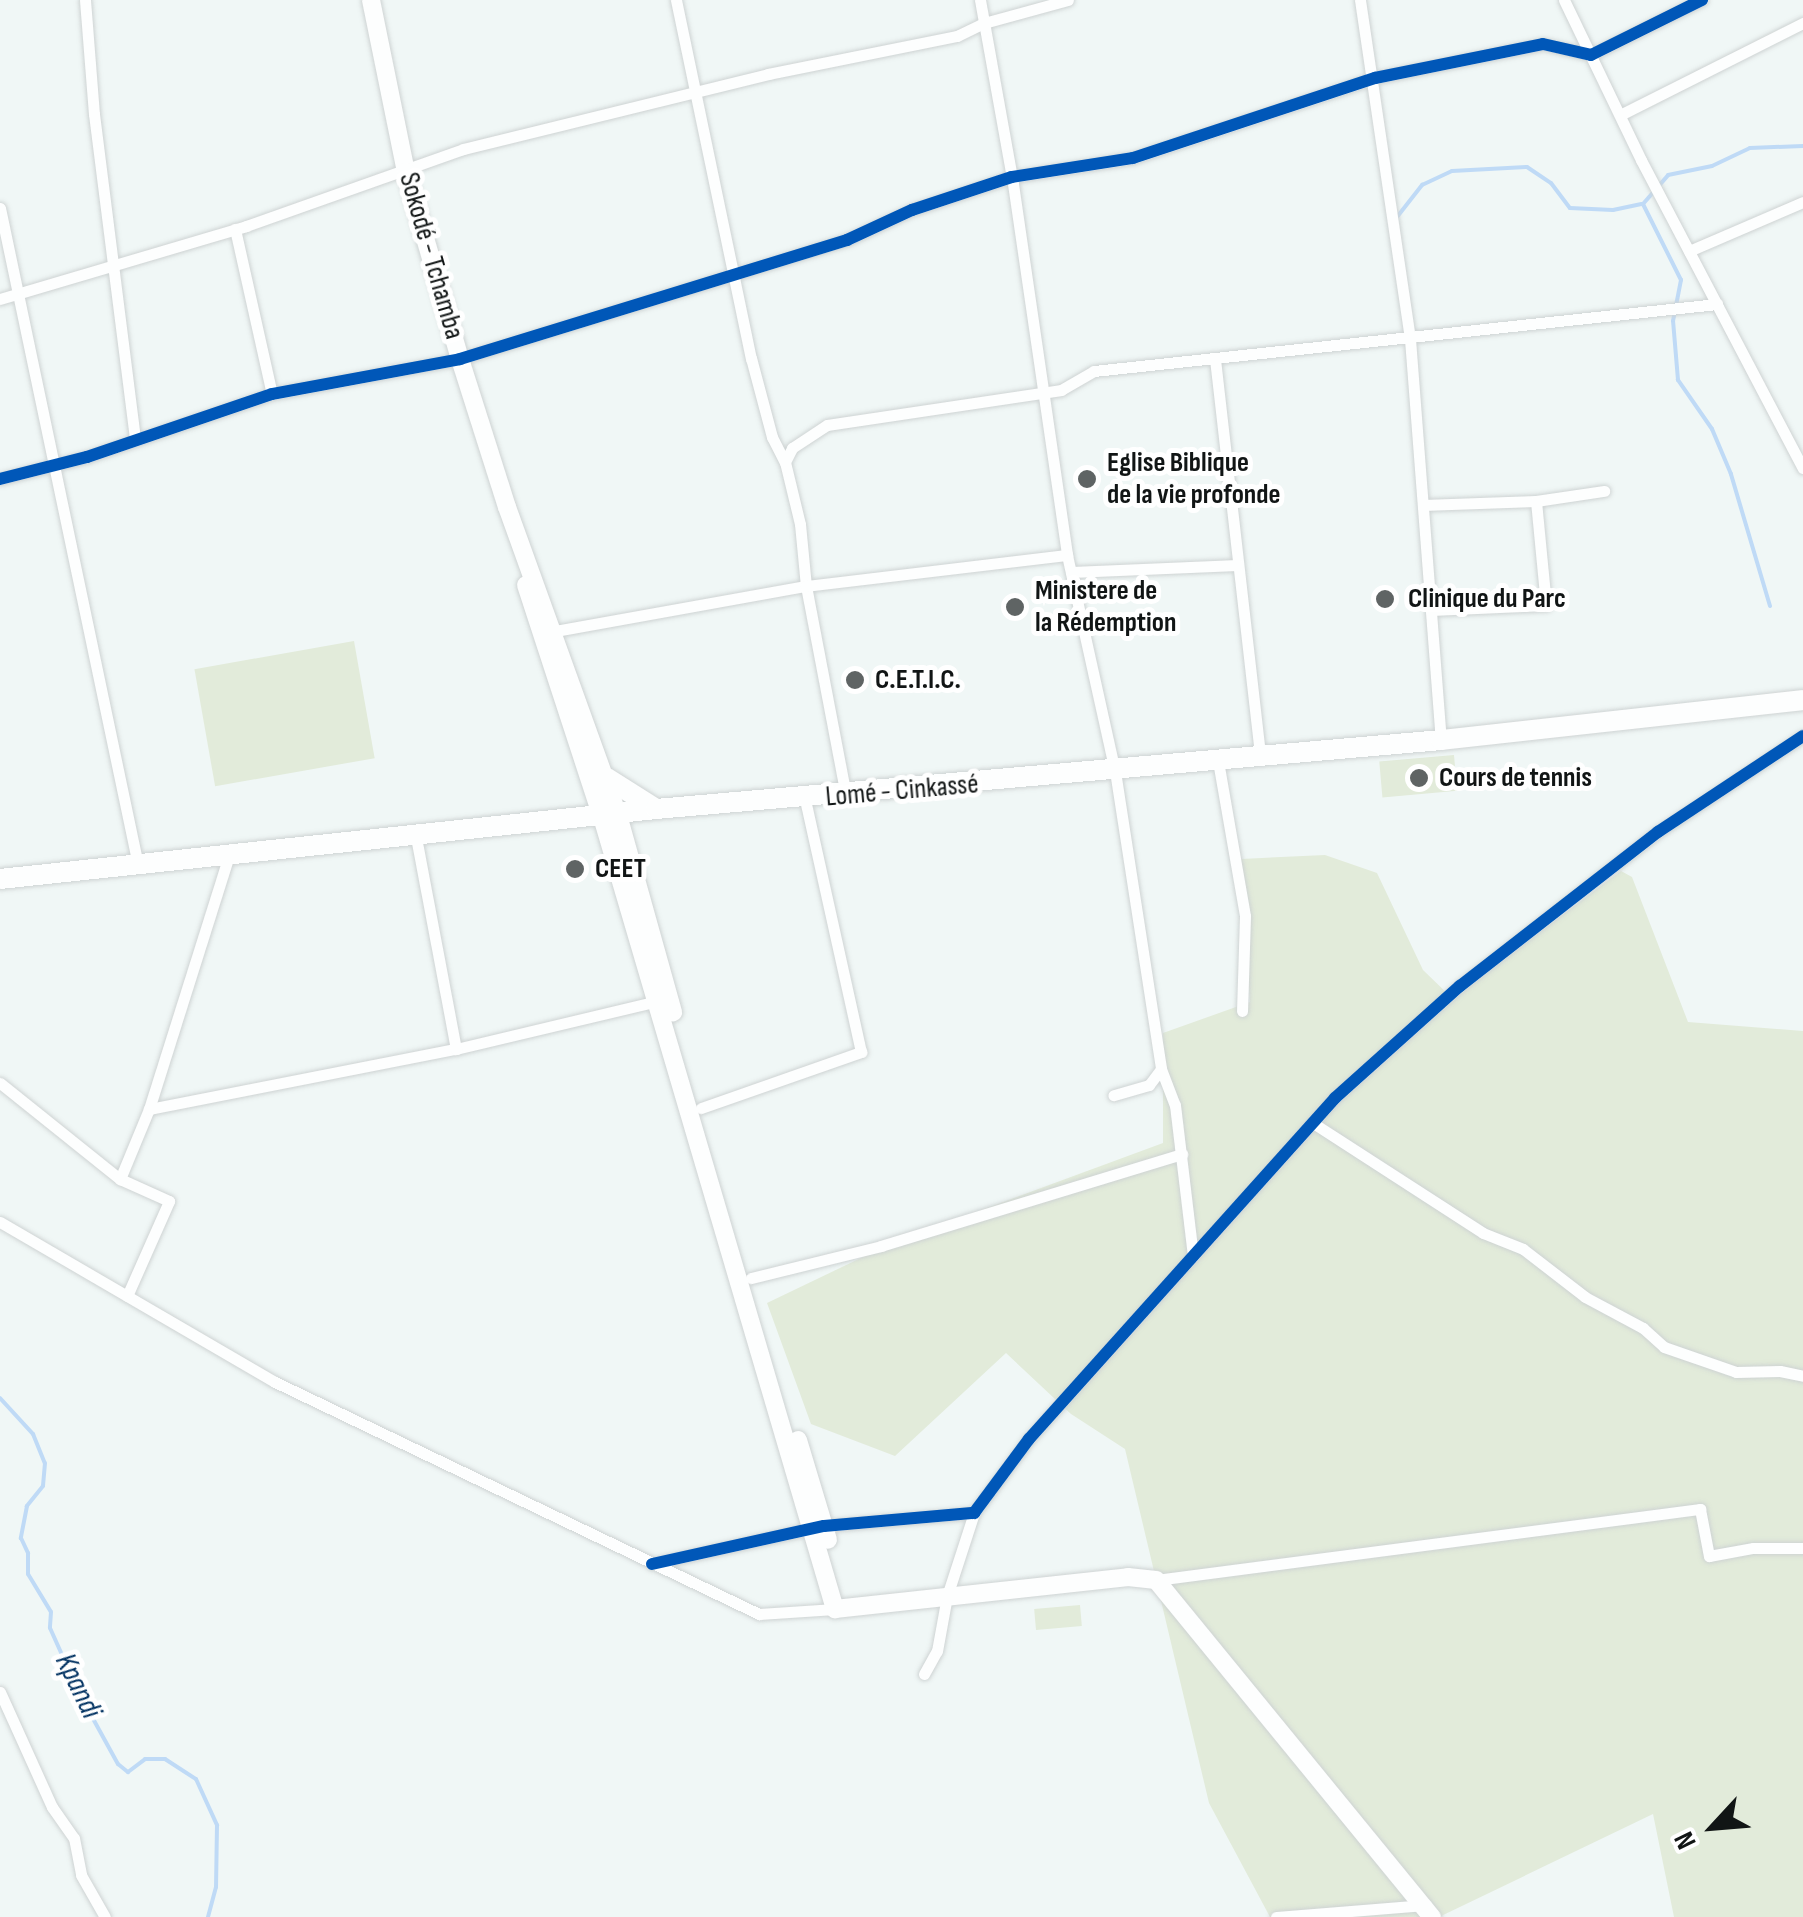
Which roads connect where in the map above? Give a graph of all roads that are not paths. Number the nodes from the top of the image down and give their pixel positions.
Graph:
1 (85, 0) edge
2 (372, 0) edge
3 (676, 0) edge
4 (980, 0) edge
5 (1068, 0) edge
6 (1360, 0) edge
7 (1564, 0) edge
8 (1702, 0) edge
9 (984, 22) junction
10 (1803, 22) edge
11 (1591, 55) junction
12 (1375, 78) junction
13 (696, 92) junction
14 (1620, 115) junction
15 (406, 172) junction
16 (1012, 177) junction
17 (1803, 202) edge
18 (0, 208) edge
19 (235, 229) junction
20 (1689, 251) junction
21 (114, 263) junction
22 (735, 276) junction
23 (15, 294) junction
24 (0, 300) edge
25 (1717, 304) junction
26 (1410, 339) junction
27 (460, 359) junction
28 (1214, 359) junction
29 (1044, 392) junction
30 (272, 394) junction
31 (135, 439) junction
32 (786, 462) junction
33 (52, 466) junction
34 (1803, 468) edge
35 (0, 479) edge
36 (1604, 491) dead end
37 (1536, 501) junction
38 (1422, 504) junction
39 (507, 507) junction
40 (1068, 555) junction
41 (1238, 565) junction
42 (1071, 572) junction
43 (806, 586) junction
44 (1431, 610) junction
45 (555, 631) junction
46 (1803, 700) edge
47 (1803, 736) edge
48 (1441, 740) junction
49 (1260, 757) junction
50 (1218, 761) junction
51 (1116, 771) junction
52 (607, 778) junction
53 (846, 796) junction
54 (805, 800) junction
55 (656, 809) junction
56 (610, 816) junction
57 (416, 837) junction
58 (229, 856) junction
59 (138, 865) junction
60 (0, 879) edge
61 (663, 1000) junction
62 (1242, 1011) dead end
63 (456, 1049) junction
64 (1161, 1068) junction
65 (0, 1084) edge
66 (1113, 1095) dead end
67 (701, 1108) junction
68 (149, 1109) junction
69 (1313, 1123) junction
70 (1182, 1154) junction
71 (120, 1179) junction
72 (0, 1222) edge
73 (1193, 1256) junction
74 (751, 1278) junction
75 (127, 1296) junction
76 (1803, 1376) edge
77 (974, 1513) junction
78 (818, 1528) junction
79 (1803, 1548) edge
80 (652, 1564) junction
81 (1156, 1580) junction
82 (947, 1596) junction
83 (841, 1608) junction
84 (924, 1674) dead end
85 (0, 1692) edge
86 (1429, 1911) edge
87 (106, 1917) edge
88 (1276, 1917) edge

1 - 21 street
2 - 15 main road, Sokodé - Tchamba
3 - 13 street
4 - 9 street
5 - 9 street
6 - 12 street
7 - 11 street
8 - 11 street
9 - 13 street
9 - 16 street
10 - 14 street
11 - 12 street
11 - 14 street
12 - 16 street
12 - 26 street
13 - 15 street
13 - 22 street
14 - 20 street
15 - 19 street
15 - 27 main road, Sokodé - Tchamba
16 - 22 street
16 - 29 street
17 - 20 street
18 - 23 street
19 - 21 street
19 - 30 street
20 - 25 street
21 - 23 street
21 - 31 street
22 - 27 street
22 - 32 street
23 - 24 street
23 - 33 street
25 - 26 street
25 - 34 street
26 - 28 street
26 - 38 street
27 - 30 street
27 - 39 main road, Sokodé - Tchamba
28 - 29 street
28 - 41 street
29 - 32 street
29 - 40 street
30 - 31 street
31 - 33 street
32 - 43 street
33 - 35 street
33 - 59 street
36 - 37 street
37 - 38 street
37 - 44 street
38 - 44 street
39 - 45 main road, Sokodé - Tchamba
39 - 56 main road, Sokodé - Tchamba
40 - 42 street
40 - 43 street
41 - 42 street
41 - 49 street
42 - 51 street
43 - 45 street
43 - 53 street
44 - 48 street
45 - 52 main road, Sokodé - Tchamba
46 - 48 highway, Lomé - Cinkassé
47 - 69 street
48 - 49 highway, Lomé - Cinkassé
49 - 50 highway, Lomé - Cinkassé
50 - 51 highway, Lomé - Cinkassé
50 - 62 street
51 - 53 highway, Lomé - Cinkassé
51 - 64 street
52 - 55 highway
52 - 56 main road, Sokodé - Tchamba
53 - 54 highway, Lomé - Cinkassé
54 - 55 highway, Lomé - Cinkassé
54 - 67 street
55 - 56 highway, Lomé - Cinkassé
56 - 57 highway, Lomé - Cinkassé
56 - 61 main road
57 - 58 highway, Lomé - Cinkassé
57 - 63 street
58 - 59 highway, Lomé - Cinkassé
58 - 68 street
59 - 60 highway, Lomé - Cinkassé
61 - 63 street
61 - 67 main road
61 - 78 main road
63 - 68 street
64 - 66 street
64 - 70 street
65 - 71 street
67 - 74 main road
68 - 71 street
69 - 73 street
69 - 76 street
70 - 73 street
70 - 74 street
71 - 75 street
72 - 75 street
73 - 77 street
74 - 78 main road
75 - 80 street
77 - 78 street
77 - 82 street
78 - 80 street
78 - 83 main road
79 - 81 street
80 - 83 street
81 - 82 main road
81 - 86 main road
82 - 83 main road
82 - 84 street
85 - 87 street
86 - 88 street

